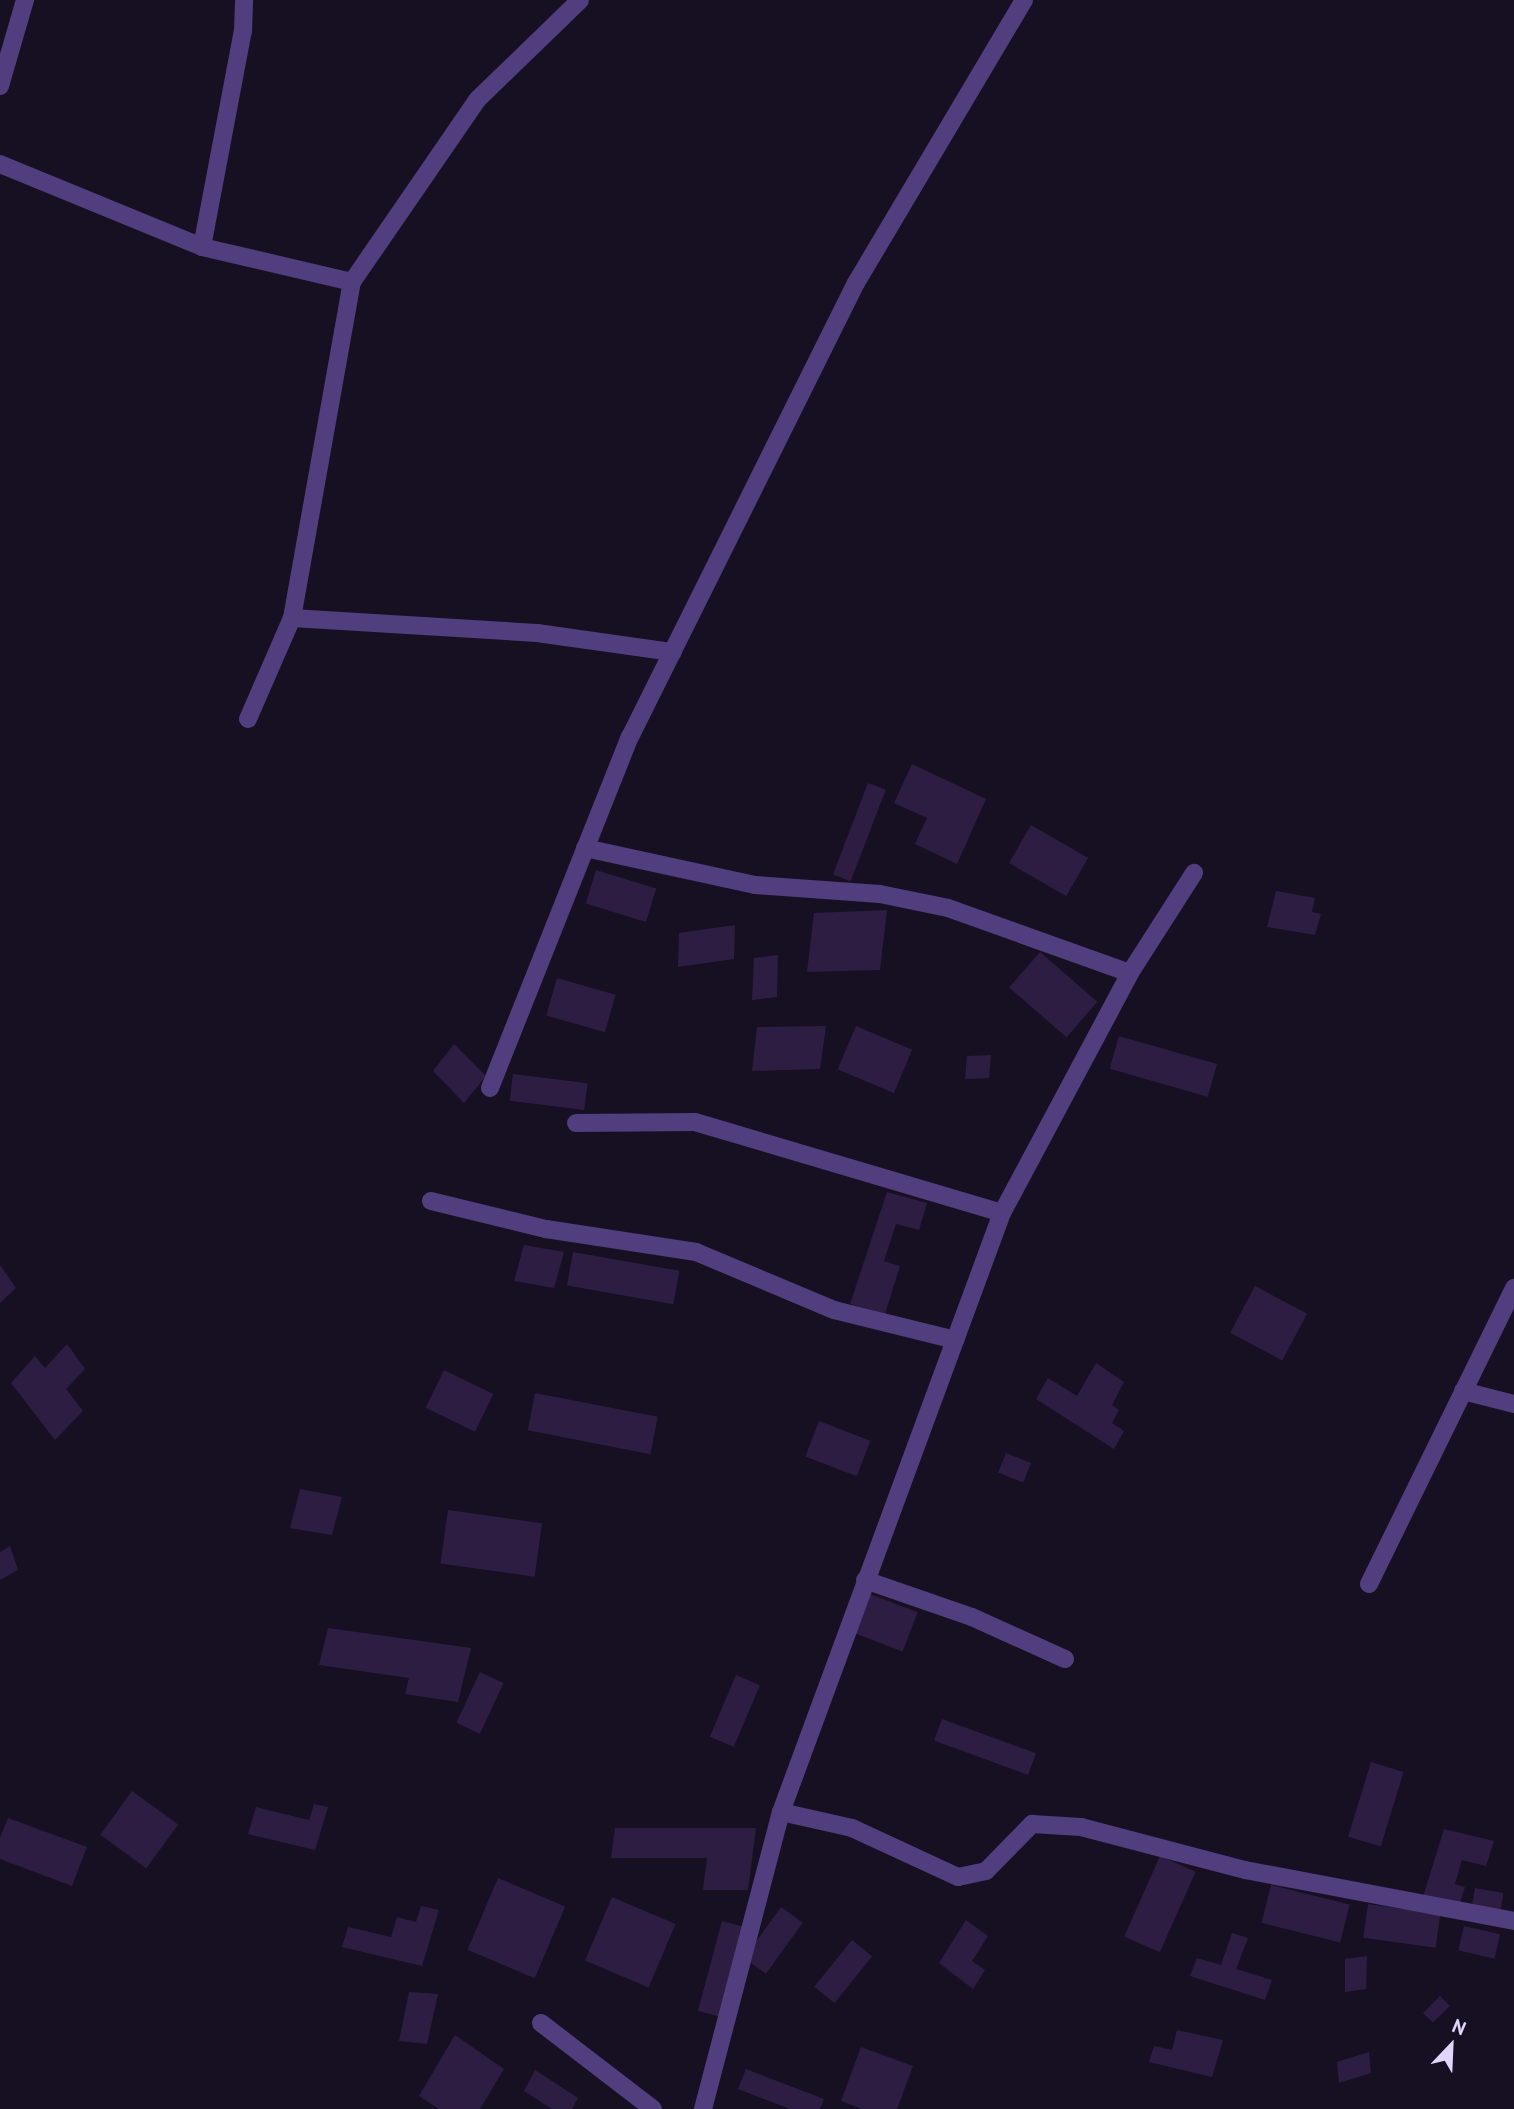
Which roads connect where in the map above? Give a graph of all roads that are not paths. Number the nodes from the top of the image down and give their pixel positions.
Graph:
1 (25, 0) edge
2 (244, 0) edge
3 (580, 0) edge
4 (1024, 0) edge
5 (0, 86) edge
6 (0, 164) edge
7 (202, 247) junction
8 (352, 282) junction
9 (292, 618) junction
10 (673, 652) junction
11 (248, 719) dead end
12 (586, 848) junction
13 (1194, 873) dead end
14 (1130, 973) junction
15 (490, 1088) dead end
16 (576, 1123) dead end
17 (431, 1201) dead end
18 (1002, 1213) junction
19 (1514, 1289) edge
20 (955, 1340) junction
21 (1463, 1391) junction
22 (1514, 1404) edge
23 (865, 1580) junction
24 (1369, 1584) dead end
25 (1065, 1659) dead end
26 (781, 1812) junction
27 (1514, 1921) edge
28 (541, 2023) dead end
29 (653, 2109) edge
30 (703, 2109) edge

1 - 5 street
2 - 7 street
3 - 8 street
4 - 10 street
6 - 7 street
7 - 8 street
8 - 9 street
9 - 10 street
9 - 11 street
10 - 12 street
12 - 14 street
12 - 15 street
13 - 14 street
14 - 18 street
16 - 18 street
17 - 20 street
18 - 20 street
19 - 21 street
20 - 23 street
21 - 22 street
21 - 24 street
23 - 25 street
23 - 26 street
26 - 27 street
26 - 30 street
28 - 29 street

